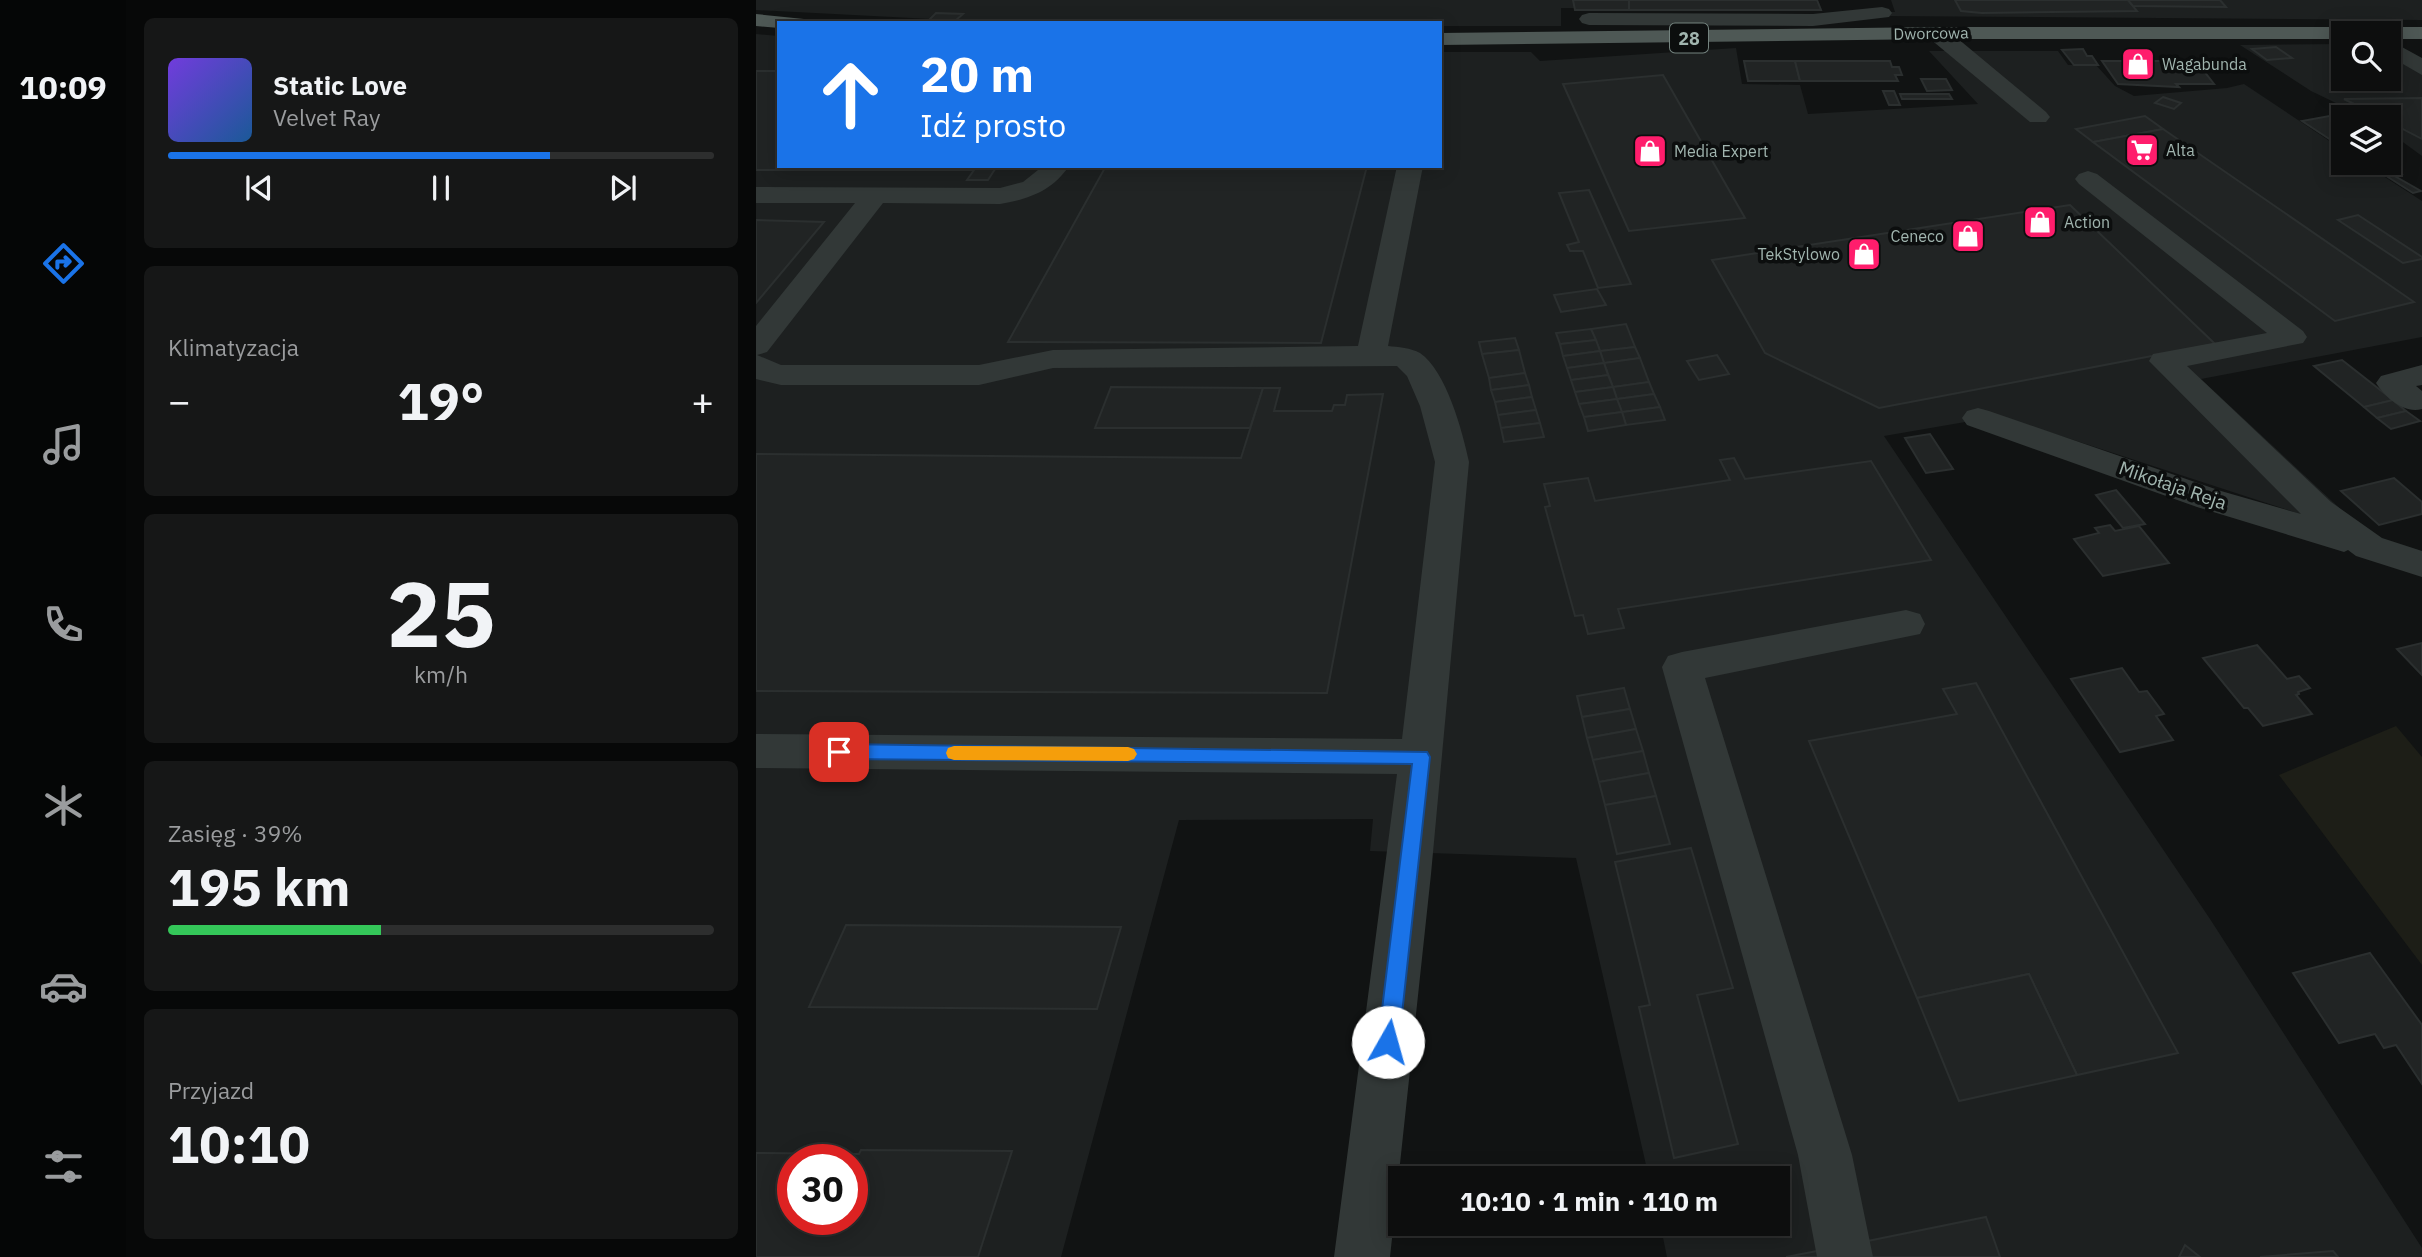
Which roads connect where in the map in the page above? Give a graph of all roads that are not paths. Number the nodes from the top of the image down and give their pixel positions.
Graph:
1 (1882, 13) dead end
2 (1589, 19) dead end
3 (756, 20) edge
4 (1709, 20) junction
5 (777, 22) edge
6 (1937, 33) junction
7 (2331, 33) edge
8 (2401, 33) edge
9 (2422, 33) edge
10 (1689, 38) junction
11 (1442, 39) edge
12 (2401, 55) edge
13 (2422, 68) edge
14 (2038, 117) dead end
15 (1055, 168) edge
16 (1410, 168) edge
17 (2088, 179) dead end
18 (756, 195) edge
19 (874, 197) junction
20 (756, 346) edge
21 (1371, 355) junction
22 (756, 364) edge
23 (1978, 418) dead end
24 (2369, 547) junction
25 (2422, 564) edge
26 (1906, 624) dead end
27 (756, 751) edge
28 (1421, 757) junction
29 (1362, 1257) edge
30 (1846, 1257) edge

1 - 4 street
2 - 4 street
3 - 5 main road
4 - 10 street
6 - 7 main road, Dworcowa / 28
6 - 10 main road, Dworcowa / 28
6 - 14 street
8 - 9 main road, Dworcowa / 28
10 - 11 main road, Dworcowa / 28
12 - 13 street
15 - 19 street
16 - 21 street
17 - 24 street, Mikołaja Reja
18 - 19 street
19 - 20 street
21 - 22 street
21 - 28 street
23 - 24 street, Mikołaja Reja
24 - 25 street, Mikołaja Reja
26 - 30 street
27 - 28 street
28 - 29 street

